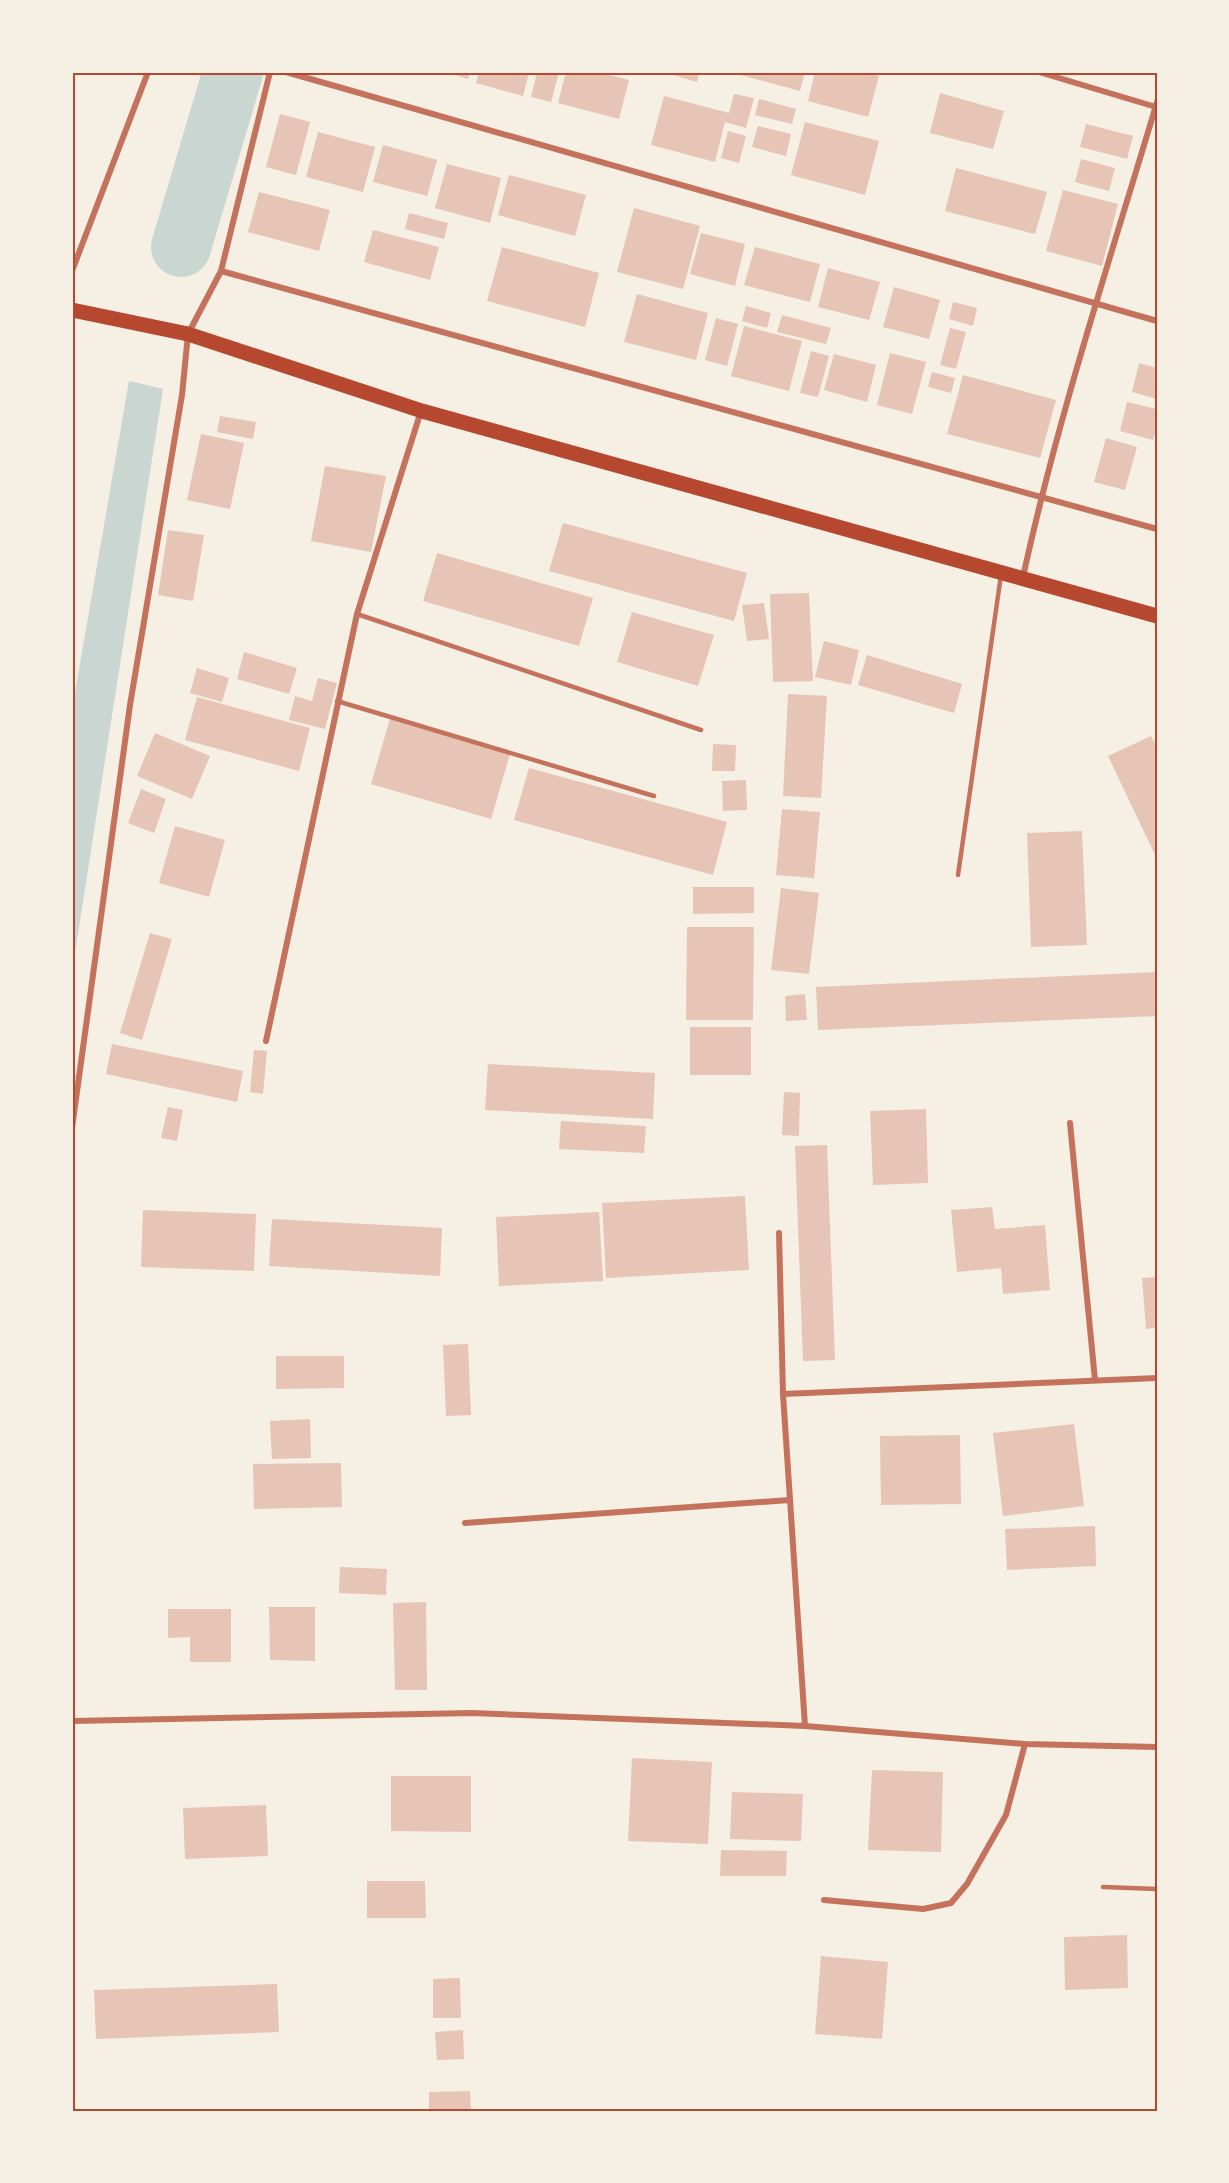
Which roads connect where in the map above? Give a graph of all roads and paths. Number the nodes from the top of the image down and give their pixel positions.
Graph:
1 (148, 72) edge
2 (270, 72) edge
3 (286, 72) edge
4 (1039, 72) edge
5 (1156, 104) edge
6 (72, 271) edge
7 (221, 271) junction
8 (1096, 302) junction
9 (72, 310) edge
10 (1157, 321) edge
11 (188, 334) junction
12 (422, 411) junction
13 (1041, 496) junction
14 (1157, 529) edge
15 (1001, 572) junction
16 (1023, 578) junction
17 (357, 614) junction
18 (1157, 616) edge
19 (337, 701) junction
20 (701, 730) dead end
21 (654, 796) dead end
22 (958, 875) dead end
23 (266, 1041) dead end
24 (1070, 1123) dead end
25 (72, 1128) edge
26 (779, 1233) dead end
27 (1157, 1378) edge
28 (1095, 1380) junction
29 (783, 1394) junction
30 (790, 1500) junction
31 (465, 1523) dead end
32 (72, 1721) edge
33 (805, 1726) junction
34 (1025, 1744) junction
35 (1157, 1747) edge
36 (1103, 1887) dead end
37 (1157, 1889) edge
38 (824, 1900) dead end

1 - 6 street
2 - 7 street
3 - 8 street
4 - 5 street
5 - 8 street
7 - 11 street
7 - 13 street
8 - 10 street
8 - 13 street
9 - 11 main road
11 - 12 main road
11 - 25 street
12 - 15 main road
12 - 17 street
13 - 14 street
13 - 16 street
15 - 16 main road
15 - 22 lane
16 - 18 main road
17 - 19 street
17 - 20 lane
19 - 21 lane
19 - 23 street
24 - 28 street
26 - 29 street
27 - 28 street
28 - 29 street
29 - 30 street
30 - 31 street
30 - 33 street
32 - 33 street
33 - 34 street
34 - 35 street
34 - 38 street
36 - 37 lane

